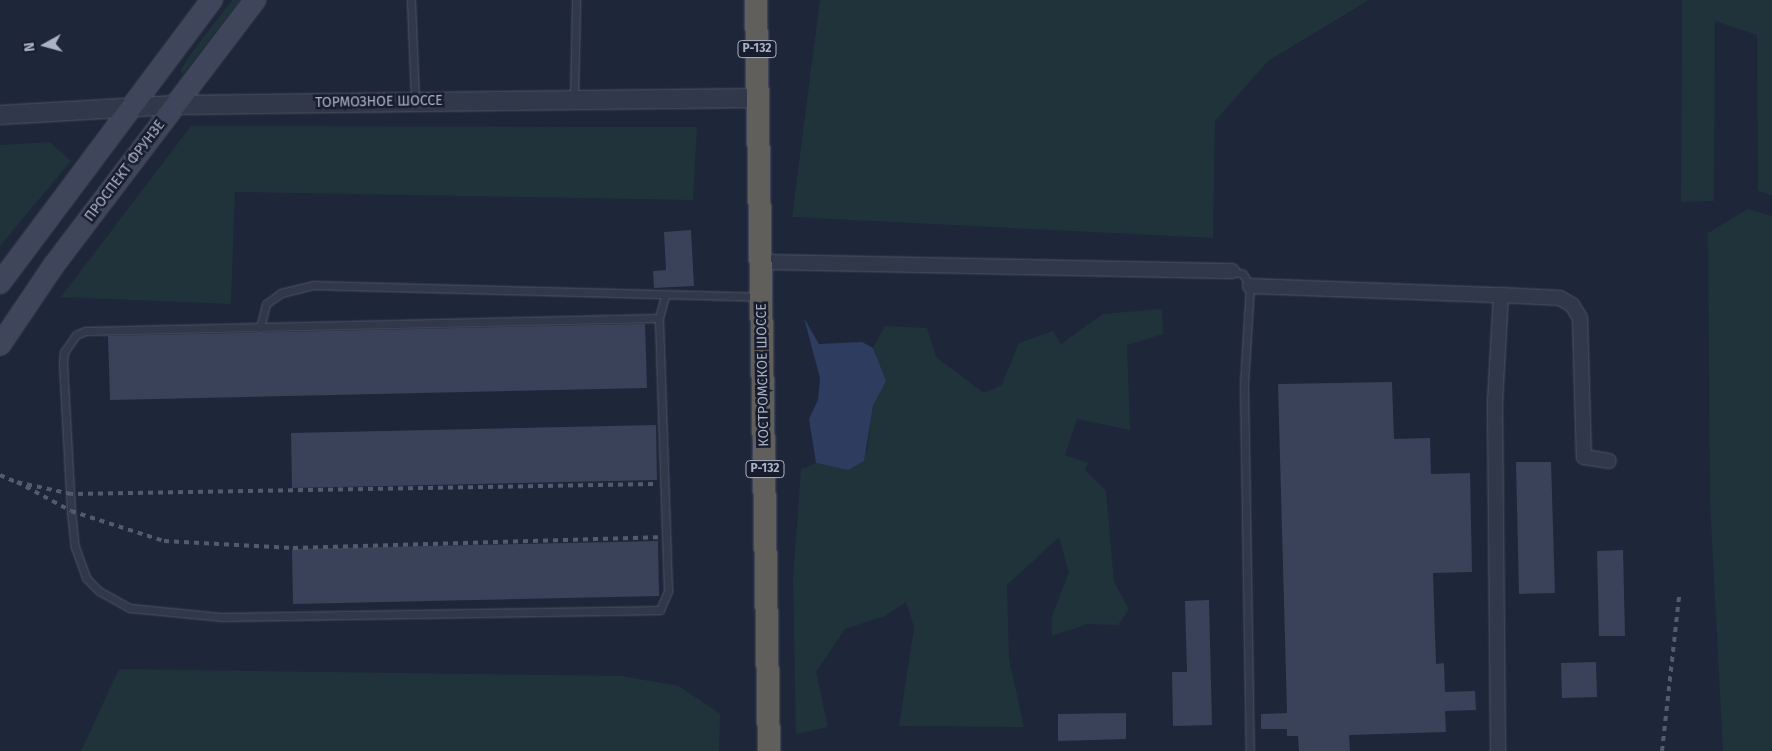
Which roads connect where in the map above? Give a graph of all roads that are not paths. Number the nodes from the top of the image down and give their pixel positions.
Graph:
1 (212, 0) edge
2 (255, 0) edge
3 (411, 0) edge
4 (576, 0) edge
5 (756, 0) edge
6 (758, 98) junction
7 (574, 100) junction
8 (415, 101) junction
9 (176, 105) junction
10 (135, 106) junction
11 (0, 114) edge
12 (761, 262) junction
13 (1232, 271) joint
14 (0, 283) edge
15 (1250, 286) junction
16 (1501, 295) junction
17 (665, 296) junction
18 (762, 297) junction
19 (659, 318) junction
20 (260, 328) junction
21 (0, 345) edge
22 (1609, 461) dead end
23 (769, 751) edge
24 (1250, 751) edge
25 (1498, 751) edge

1 - 10 main road
2 - 9 main road, ПРОСПЕКТ ФРУНЗЕ
3 - 8 lane
4 - 7 lane
5 - 6 highway, КОСТРОМСКОЕ ШОССЕ / Р-132
6 - 7 street, ТОРМОЗНОЕ ШОССЕ
6 - 12 highway, КОСТРОМСКОЕ ШОССЕ / Р-132
7 - 8 street, ТОРМОЗНОЕ ШОССЕ
8 - 9 street, ТОРМОЗНОЕ ШОССЕ
9 - 10 street, ТОРМОЗНОЕ ШОССЕ
9 - 21 main road, ПРОСПЕКТ ФРУНЗЕ
10 - 11 street, ТОРМОЗНОЕ ШОССЕ
10 - 14 main road
12 - 13 street
12 - 18 highway, КОСТРОМСКОЕ ШОССЕ / Р-132
13 - 15 lane
15 - 16 street
15 - 24 lane
16 - 22 street
16 - 25 street
17 - 18 lane
17 - 19 lane
17 - 20 lane
18 - 23 highway, КОСТРОМСКОЕ ШОССЕ / Р-132
19 - 20 lane
19 - 20 lane

